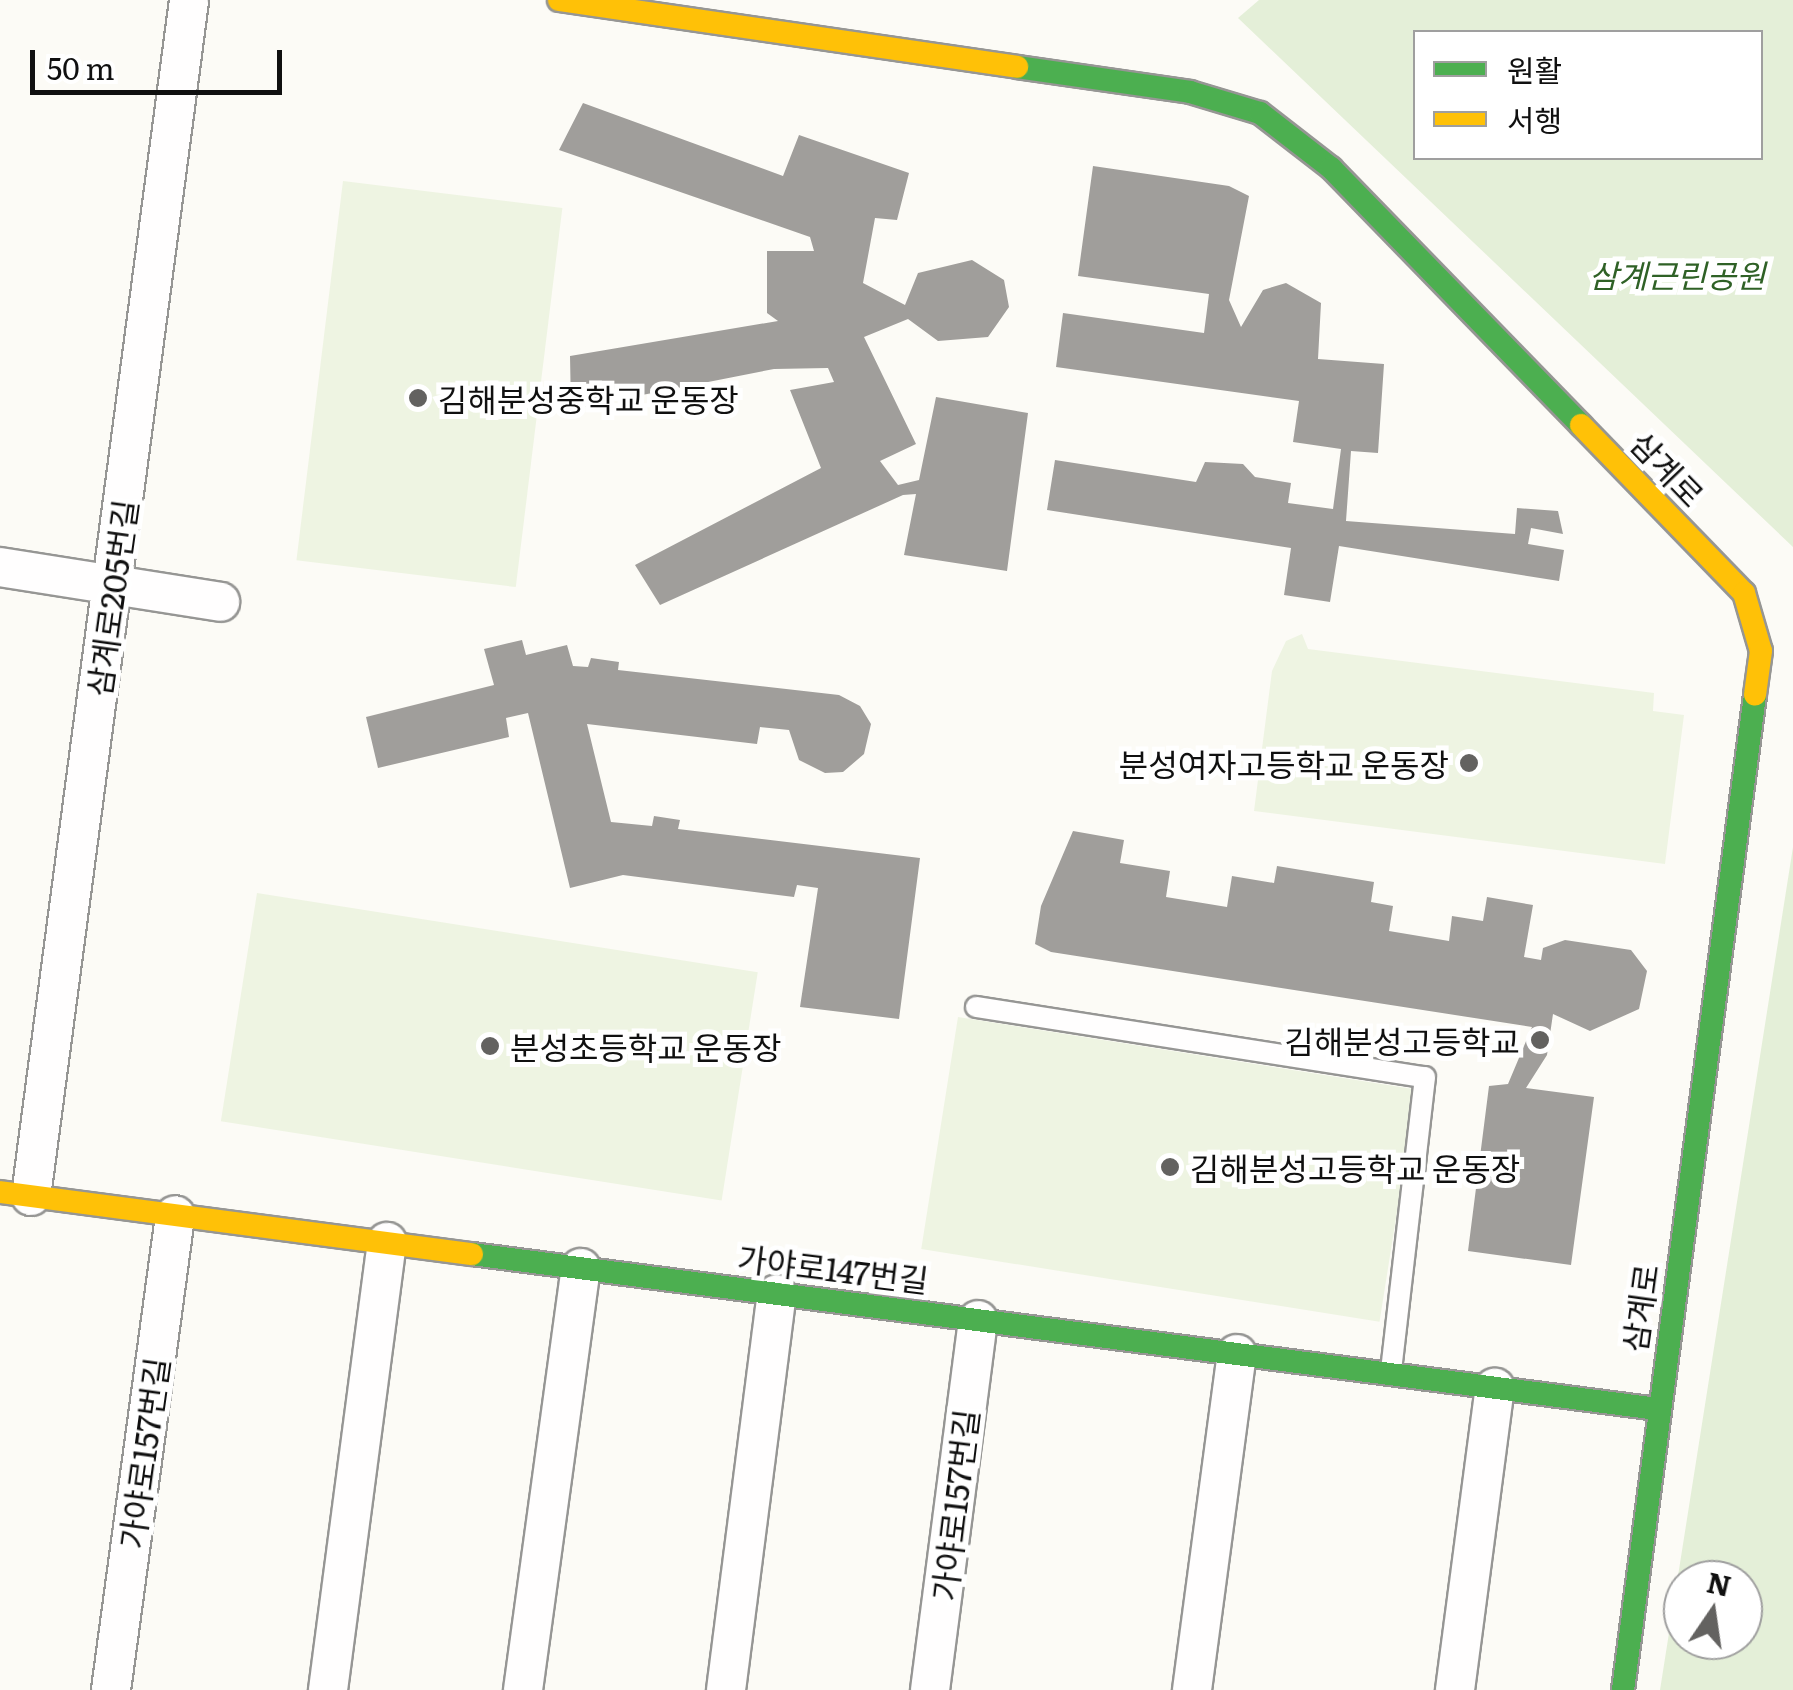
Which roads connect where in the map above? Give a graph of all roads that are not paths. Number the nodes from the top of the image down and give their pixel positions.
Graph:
1 (188, 0) edge
2 (559, 0) edge
3 (0, 567) edge
4 (114, 583) junction
5 (220, 602) dead end
6 (976, 1006) dead end
7 (15, 1194) edge
8 (175, 1215) junction
9 (387, 1242) junction
10 (581, 1268) junction
11 (777, 1294) junction
12 (978, 1320) junction
13 (1237, 1354) junction
14 (1391, 1374) junction
15 (1495, 1388) junction
16 (1658, 1410) junction
17 (110, 1690) edge
18 (328, 1690) edge
19 (523, 1690) edge
20 (726, 1690) edge
21 (930, 1690) edge
22 (1192, 1690) edge
23 (1455, 1690) edge
24 (1623, 1690) edge

1 - 4 street, 삼계로205번길
2 - 16 street, 삼계로
3 - 4 street
4 - 5 street
4 - 7 street, 삼계로205번길
6 - 14 lane
7 - 8 street, 가야로147번길
8 - 9 street, 가야로147번길
8 - 17 street, 가야로157번길
9 - 10 street, 가야로147번길
9 - 18 street
10 - 11 street, 가야로147번길
10 - 19 street
11 - 12 street, 가야로147번길
11 - 20 street
12 - 13 street, 가야로147번길
12 - 21 street, 가야로157번길
13 - 14 street, 가야로147번길
13 - 22 street
14 - 15 street, 가야로147번길
15 - 16 street, 가야로147번길
15 - 23 street
16 - 24 street, 삼계로

